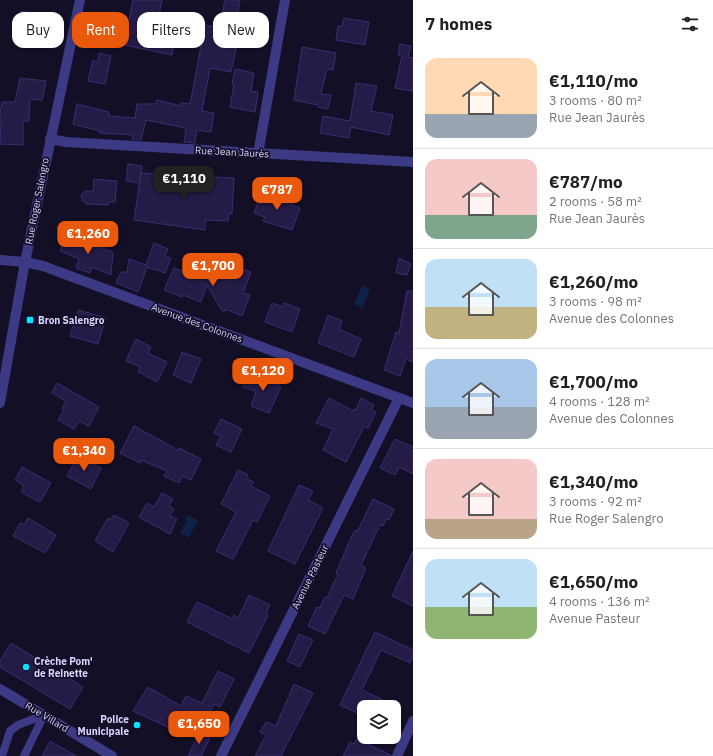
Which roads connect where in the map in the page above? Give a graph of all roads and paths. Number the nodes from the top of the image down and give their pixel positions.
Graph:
1 (80, 0) edge
2 (285, 0) edge
3 (50, 139) junction
4 (258, 154) junction
5 (413, 162) edge
6 (0, 260) edge
7 (25, 262) junction
8 (399, 398) junction
9 (0, 403) edge
10 (413, 403) edge
11 (1, 690) edge
12 (44, 715) junction
13 (413, 721) edge
14 (2, 756) edge
15 (24, 756) edge
16 (112, 756) edge
17 (221, 756) edge
18 (397, 756) edge

1 - 3 street, Rue Roger Salengro
2 - 4 street
3 - 4 street, Rue Jean Jaurès
3 - 7 street, Rue Roger Salengro
4 - 5 street, Rue Jean Jaurès
6 - 7 street, Avenue des Colonnes
7 - 8 street, Avenue des Colonnes
7 - 9 street, Rue Roger Salengro
8 - 10 street, Avenue des Colonnes
8 - 17 street, Avenue Pasteur
11 - 12 street, Rue Villard
12 - 14 lane
12 - 15 lane
12 - 16 street, Rue Villard
13 - 18 street

